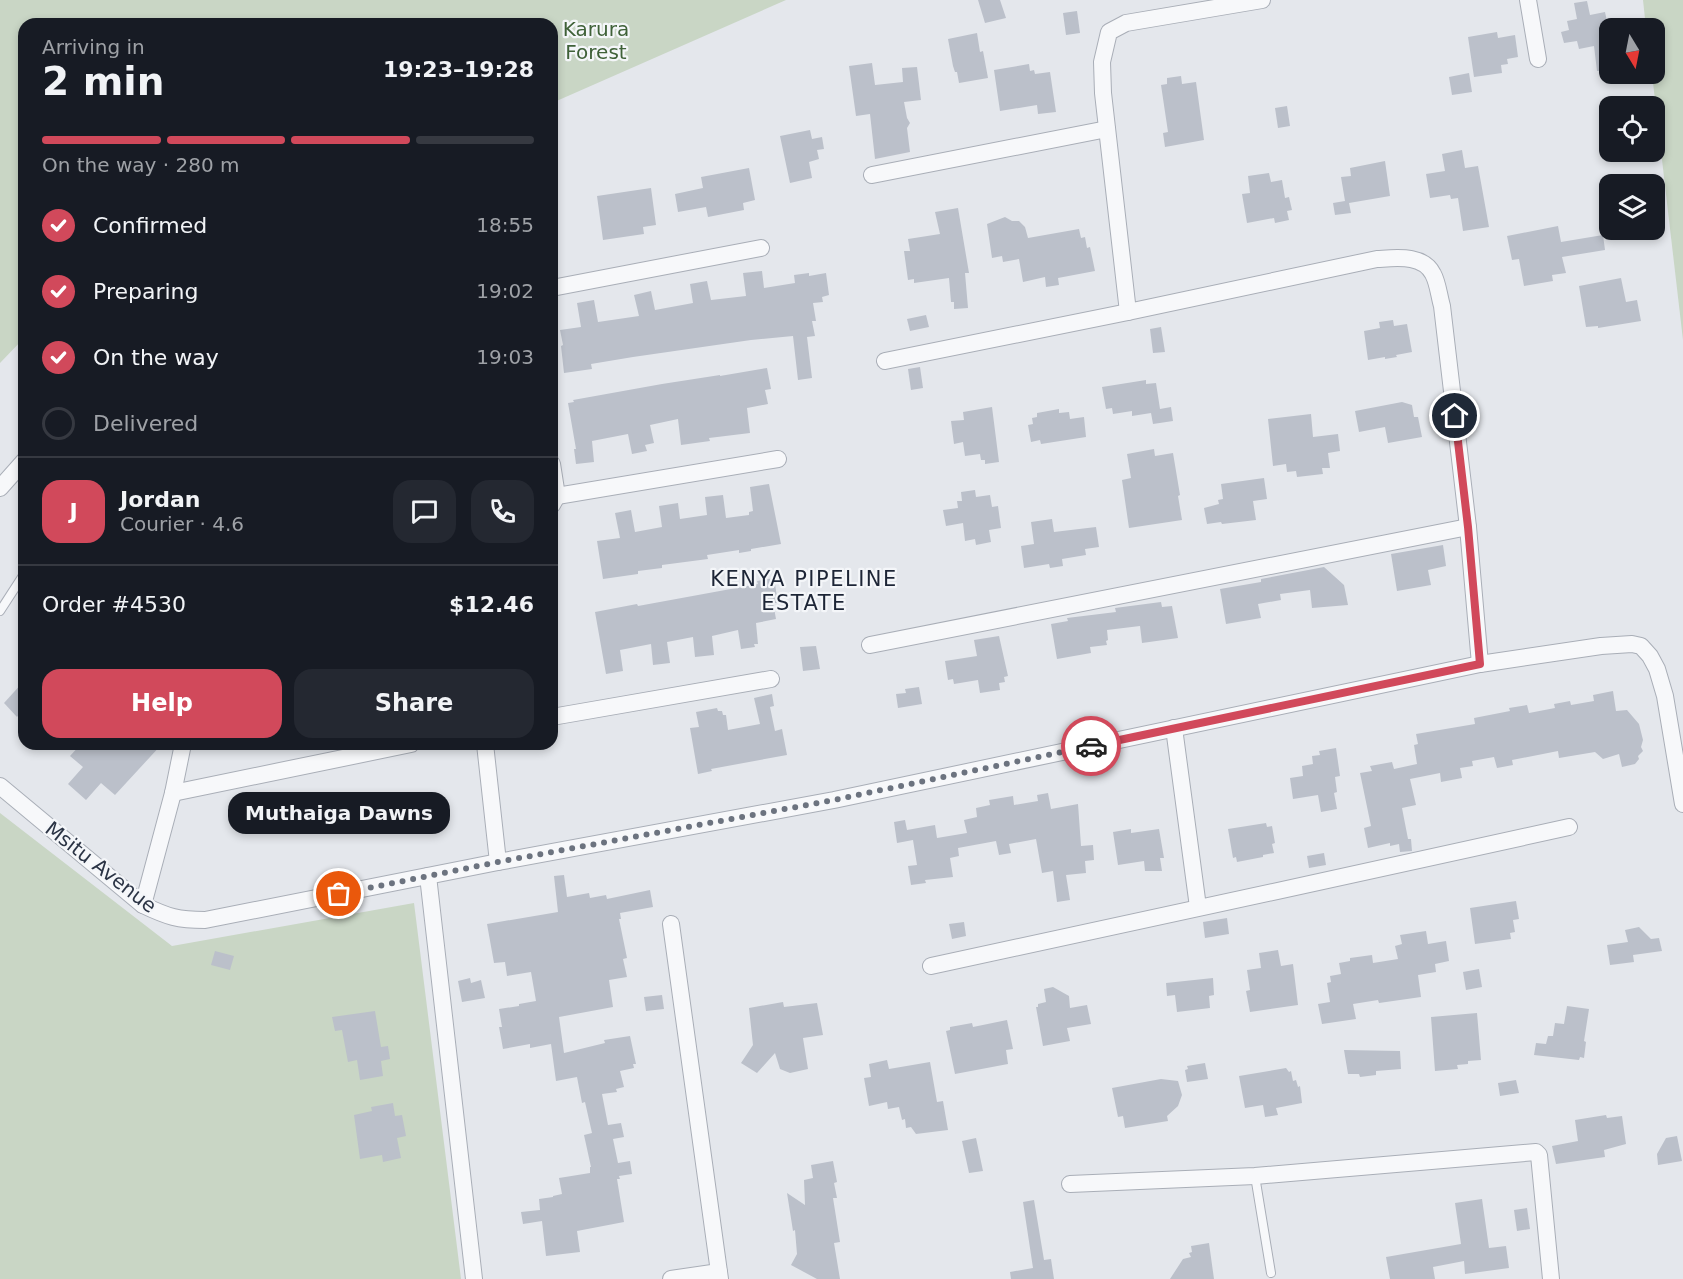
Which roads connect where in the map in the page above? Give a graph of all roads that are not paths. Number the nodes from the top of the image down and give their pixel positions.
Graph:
1 (1262, 0) edge
2 (1528, 0) edge
3 (1538, 59) dead end
4 (1107, 129) junction
5 (872, 176) dead end
6 (761, 248) dead end
7 (558, 287) edge
8 (1128, 312) junction
9 (885, 361) dead end
10 (778, 459) dead end
11 (18, 467) edge
12 (0, 488) edge
13 (558, 500) edge
14 (1468, 527) junction
15 (18, 583) edge
16 (0, 611) edge
17 (870, 645) dead end
18 (1480, 664) junction
19 (771, 679) dead end
20 (558, 716) edge
21 (1174, 728) junction
22 (182, 750) edge
23 (382, 750) edge
24 (486, 750) edge
25 (0, 786) edge
26 (173, 793) junction
27 (1683, 804) edge
28 (1569, 827) dead end
29 (498, 862) junction
30 (428, 876) junction
31 (143, 905) junction
32 (1198, 907) junction
33 (671, 924) dead end
34 (931, 966) dead end
35 (1255, 1176) junction
36 (1070, 1184) dead end
37 (1271, 1273) dead end
38 (720, 1275) edge
39 (474, 1279) edge
40 (671, 1279) edge
41 (1551, 1279) edge

1 - 4 street
2 - 3 street
4 - 5 street
4 - 8 street
6 - 7 street
8 - 9 street
8 - 14 street
10 - 13 street
11 - 12 street
14 - 17 street
14 - 18 street
15 - 16 lane
18 - 21 street, Msitu Avenue
18 - 27 street, Msitu Avenue
19 - 20 street
21 - 29 street, Msitu Avenue
21 - 32 street
22 - 26 street
23 - 26 street
24 - 29 street
25 - 31 street, Msitu Avenue
26 - 31 street
28 - 32 street
29 - 30 street, Msitu Avenue
30 - 31 street, Msitu Avenue
30 - 39 street
32 - 34 street
33 - 38 street
35 - 36 street
35 - 37 lane
35 - 41 street
38 - 40 street

